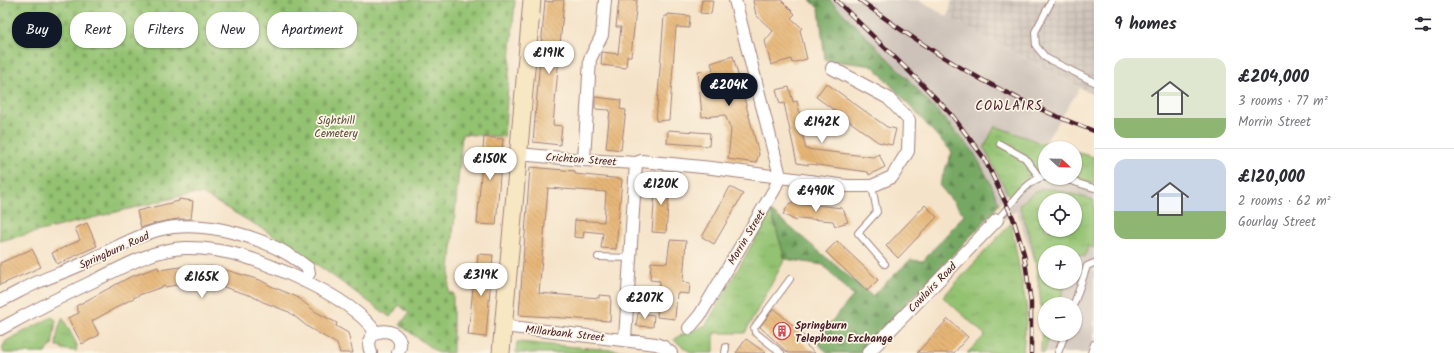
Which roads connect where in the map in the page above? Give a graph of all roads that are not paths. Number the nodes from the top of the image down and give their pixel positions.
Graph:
1 (532, 0) edge
2 (605, 0) edge
3 (735, 0) edge
4 (1052, 0) edge
5 (832, 68) dead end
6 (1094, 82) edge
7 (1000, 144) dead end
8 (518, 154) junction
9 (584, 160) junction
10 (636, 163) junction
11 (1038, 172) edge
12 (780, 176) junction
13 (1038, 180) edge
14 (1082, 184) edge
15 (872, 186) junction
16 (1094, 188) edge
17 (997, 220) joint
18 (598, 257) dead end
19 (630, 258) junction
20 (1094, 263) edge
21 (885, 264) dead end
22 (790, 279) dead end
23 (304, 281) junction
24 (1076, 297) edge
25 (0, 301) edge
26 (504, 326) junction
27 (689, 328) dead end
28 (0, 329) edge
29 (376, 333) junction
30 (625, 339) junction
31 (1062, 341) edge
32 (1094, 344) edge
33 (371, 353) edge
34 (398, 353) edge
35 (501, 353) edge
36 (671, 353) edge
37 (780, 353) edge
38 (868, 353) edge
39 (1058, 353) edge
40 (1091, 353) edge

1 - 8 street
2 - 9 street
3 - 12 street
4 - 6 lane
5 - 15 street, Crichton Street
7 - 11 lane
8 - 9 street, Crichton Street
8 - 26 street
9 - 10 street, Crichton Street
10 - 12 street, Crichton Street
10 - 19 street
12 - 15 street, Crichton Street
12 - 27 street, Morrin Street
13 - 17 lane
14 - 16 lane
15 - 21 lane
17 - 38 street, Cowlairs Road
18 - 19 lane
19 - 30 street
20 - 24 lane
22 - 37 lane
23 - 25 street, Springburn Road
23 - 28 street, Springburn Road
23 - 29 street, Springburn Road
26 - 30 street, Millarbank Street
26 - 35 street
29 - 33 street
29 - 34 street
30 - 36 street, Millarbank Street
31 - 39 lane
32 - 40 lane

